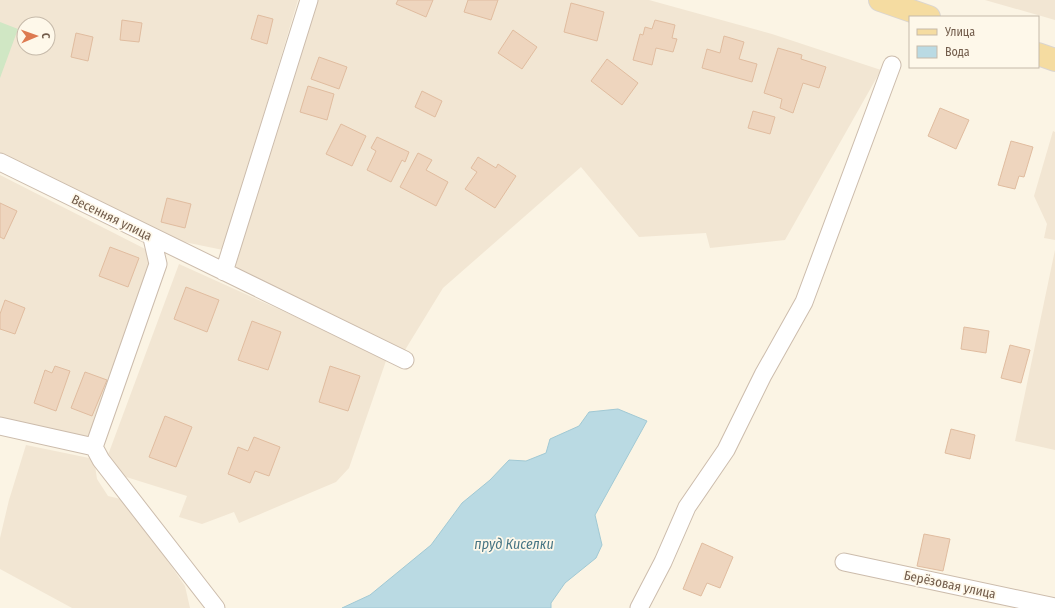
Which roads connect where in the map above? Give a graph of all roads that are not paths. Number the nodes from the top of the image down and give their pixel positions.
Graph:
1 (309, 0) edge
2 (880, 0) edge
3 (927, 16) edge
4 (1039, 54) edge
5 (1055, 60) edge
6 (892, 65) dead end
7 (0, 162) edge
8 (152, 238) junction
9 (224, 272) junction
10 (405, 360) dead end
11 (0, 426) edge
12 (94, 447) junction
13 (844, 562) dead end
14 (1055, 607) edge
15 (216, 608) edge
16 (639, 608) edge

1 - 9 street
2 - 3 main road
4 - 5 main road
6 - 16 street
7 - 8 street, Весенняя улица
8 - 9 street, Весенняя улица
8 - 12 street
9 - 10 street, Весенняя улица
11 - 12 street
12 - 15 street
13 - 14 street, Берёзовая улица

